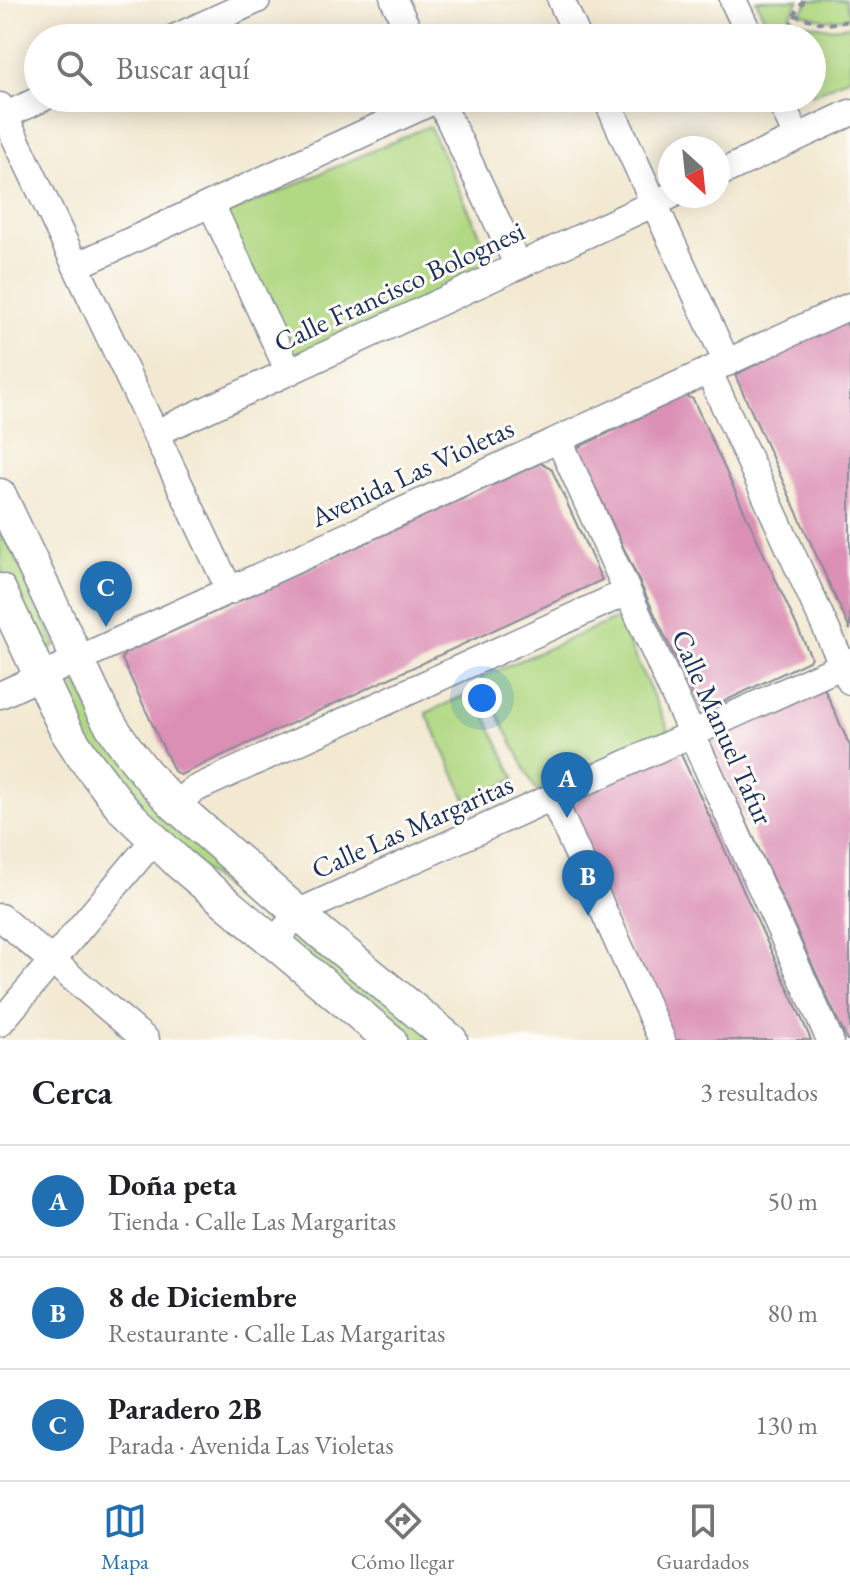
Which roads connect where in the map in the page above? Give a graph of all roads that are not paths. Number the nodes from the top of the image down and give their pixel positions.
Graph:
1 (257, 0) edge
2 (394, 0) edge
3 (561, 0) edge
4 (733, 0) edge
5 (205, 24) edge
6 (405, 24) edge
7 (572, 24) edge
8 (744, 24) edge
9 (24, 105) edge
10 (410, 112) edge
11 (446, 112) edge
12 (614, 112) edge
13 (785, 112) edge
14 (2, 113) edge
15 (850, 113) edge
16 (797, 137) junction
17 (730, 168) edge
18 (658, 193) edge
19 (658, 202) edge
20 (211, 204) junction
21 (665, 208) edge
22 (76, 266) junction
23 (518, 266) junction
24 (850, 306) edge
25 (718, 368) junction
26 (289, 372) junction
27 (156, 433) junction
28 (559, 440) junction
29 (0, 495) edge
30 (0, 590) edge
31 (230, 591) junction
32 (627, 592) junction
33 (77, 661) junction
34 (848, 670) edge
35 (40, 677) junction
36 (0, 695) edge
37 (691, 734) junction
38 (552, 797) junction
39 (175, 805) junction
40 (154, 840) junction
41 (299, 912) junction
42 (0, 917) edge
43 (274, 942) junction
44 (52, 960) junction
45 (0, 1023) edge
46 (146, 1040) edge
47 (390, 1040) edge
48 (451, 1040) edge
49 (662, 1040) edge
50 (830, 1040) edge

1 - 5 street
2 - 6 street
3 - 7 street
4 - 8 street
9 - 14 street
10 - 20 street
11 - 23 street
12 - 18 street
13 - 16 street
14 - 22 street
15 - 16 street
16 - 17 street
19 - 23 street, Calle Francisco Bolognesi
20 - 22 street
20 - 26 street
21 - 25 street
22 - 27 street
23 - 26 street, Calle Francisco Bolognesi
24 - 25 street, Avenida Las Violetas
25 - 28 street, Avenida Las Violetas
25 - 34 street
26 - 27 street, Calle Francisco Bolognesi
27 - 31 street
28 - 31 street, Avenida Las Violetas
28 - 32 street, Calle Manuel Tafur
29 - 33 main road
30 - 35 main road
31 - 33 street, Avenida Las Violetas
32 - 37 street, Calle Manuel Tafur
32 - 39 street
33 - 35 street, Avenida Las Violetas
33 - 39 main road
34 - 37 street, Calle Las Margaritas
35 - 36 street, Avenida Las Violetas
35 - 40 main road
37 - 38 street, Calle Las Margaritas
37 - 50 street, Calle Manuel Tafur
38 - 41 street, Calle Las Margaritas
38 - 49 street
39 - 41 main road
40 - 43 main road
40 - 44 street
41 - 43 street, Calle Las Margaritas
41 - 48 main road
42 - 44 street
43 - 47 main road
44 - 45 street
44 - 46 street

